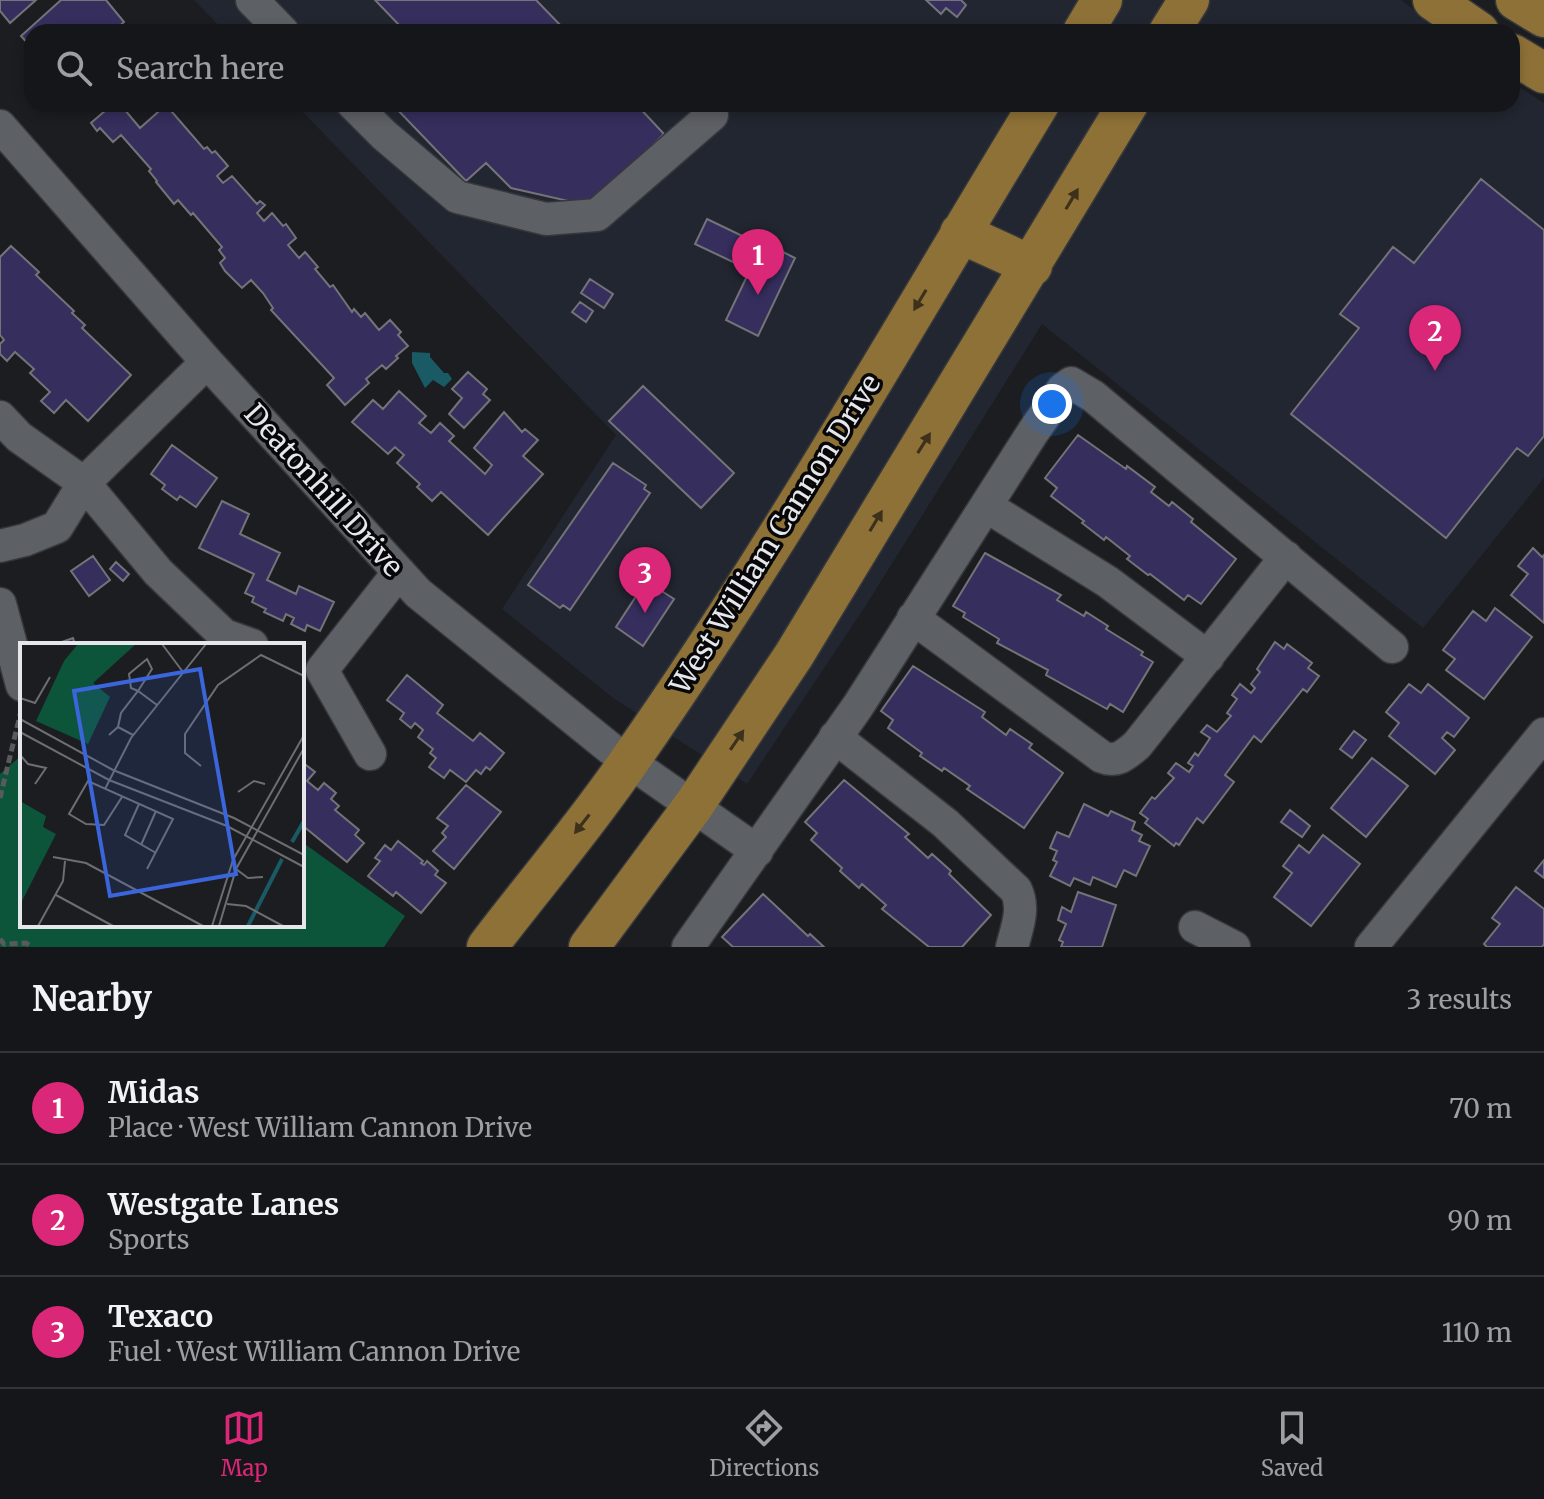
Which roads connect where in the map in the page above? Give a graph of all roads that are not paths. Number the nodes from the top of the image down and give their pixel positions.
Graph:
1 (252, 0) edge
2 (1102, 0) edge
3 (1189, 0) edge
4 (1433, 0) edge
5 (1516, 0) edge
6 (1544, 17) edge
7 (275, 24) edge
8 (1088, 24) edge
9 (1174, 24) edge
10 (1468, 24) edge
11 (1520, 59) edge
12 (1544, 73) edge
13 (361, 112) edge
14 (1034, 112) edge
15 (1123, 112) edge
16 (712, 115) dead end
17 (2, 131) edge
18 (960, 233) junction
19 (1032, 266) junction
20 (207, 362) junction
21 (0, 417) edge
22 (84, 483) junction
23 (986, 506) junction
24 (0, 546) edge
25 (1286, 557) junction
26 (399, 572) junction
27 (0, 604) edge
28 (913, 618) junction
29 (246, 643) edge
30 (1392, 647) dead end
31 (1208, 657) junction
32 (312, 667) edge
33 (20, 678) edge
34 (1544, 734) edge
35 (835, 737) junction
36 (370, 754) dead end
37 (629, 762) junction
38 (694, 805) junction
39 (757, 851) junction
40 (1195, 927) dead end
41 (487, 947) edge
42 (589, 947) edge
43 (688, 947) edge
44 (1012, 947) edge
45 (1234, 947) edge
46 (1371, 947) edge

1 - 7 street
2 - 8 main road
3 - 9 main road
4 - 10 main road
5 - 6 main road
11 - 12 main road
13 - 16 street
14 - 18 main road, West William Cannon Drive
19 -> 15 main road
17 - 20 street, Deatonhill Drive
18 - 19 main road
18 -> 37 main road, West William Cannon Drive
38 -> 19 main road
20 - 22 street
20 - 26 street, Deatonhill Drive
21 - 22 street
22 - 24 street
22 - 29 street
23 - 25 street
23 - 28 street
23 - 31 street
25 - 30 street
25 - 31 street
26 - 32 street
26 - 37 street, Deatonhill Drive
27 - 33 street
28 - 31 street
28 - 35 street
32 - 36 street
34 - 46 street
35 - 39 street
35 - 44 street
37 - 38 street, Deatonhill Drive
37 -> 41 main road, West William Cannon Drive
38 - 39 street, Deatonhill Drive
38 - 42 main road
39 - 43 street
40 - 45 street

